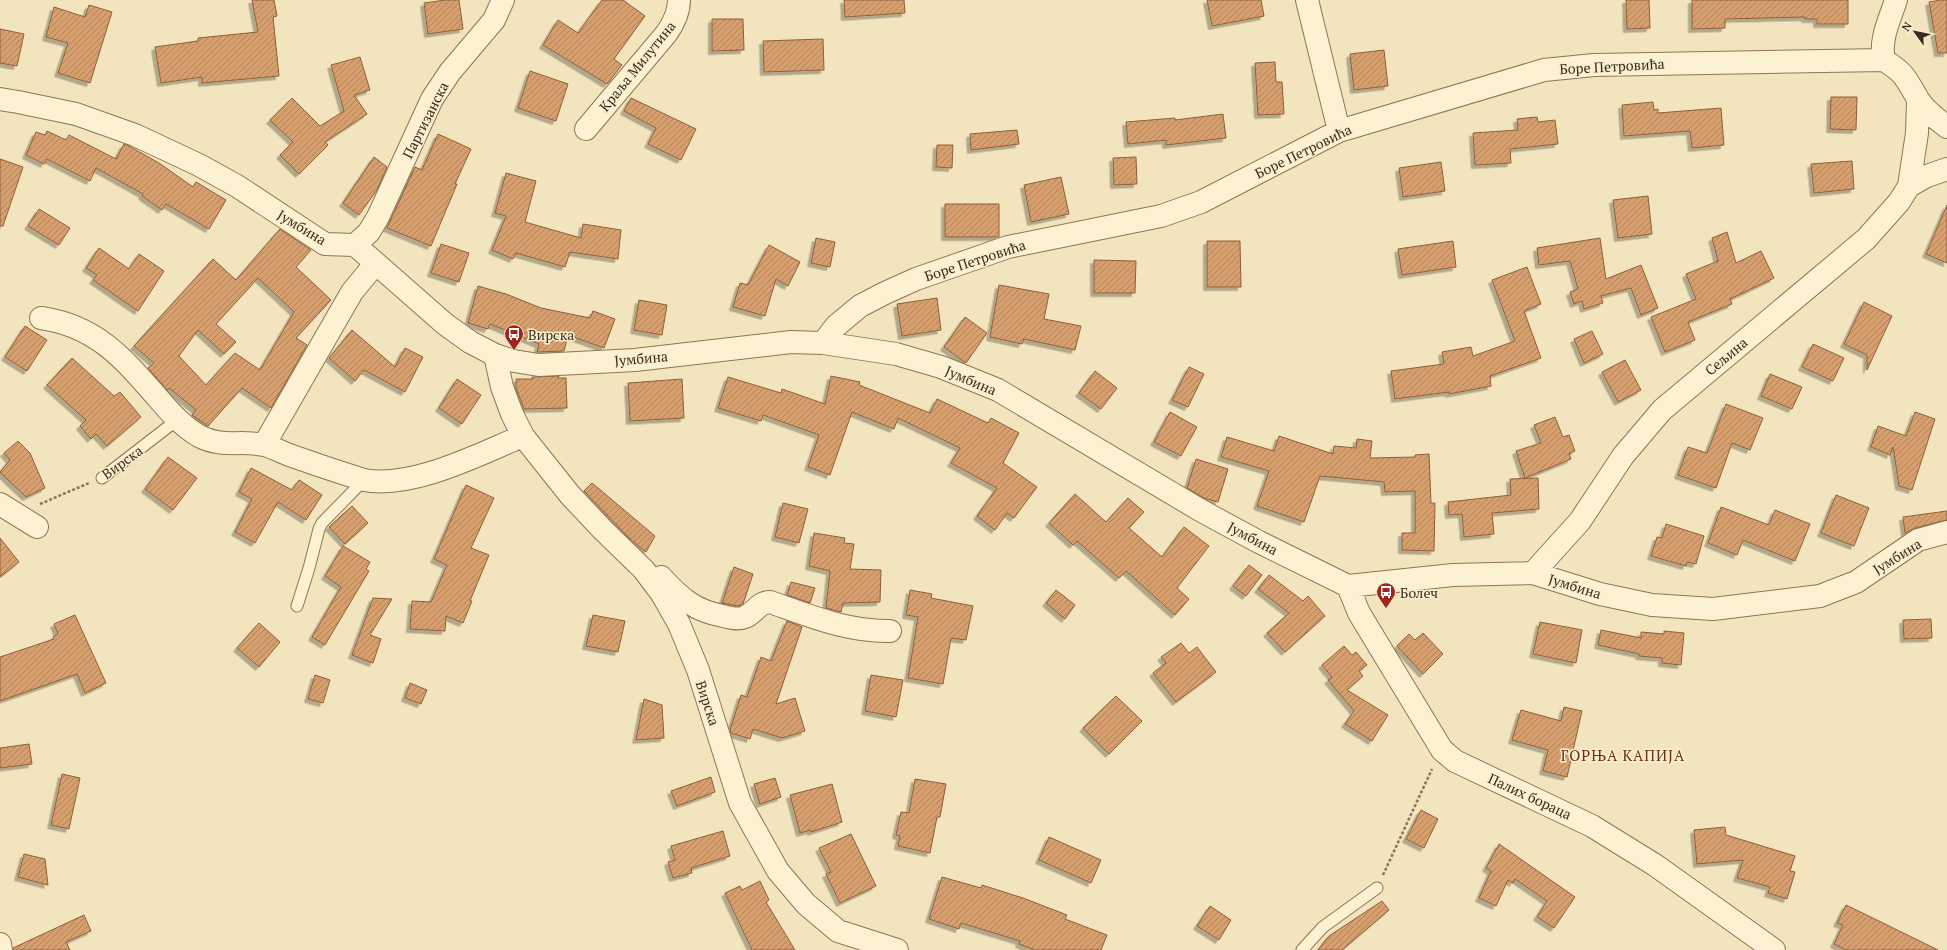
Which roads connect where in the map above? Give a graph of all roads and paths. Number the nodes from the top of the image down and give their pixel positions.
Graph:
1 (503, 0) edge
2 (679, 0) edge
3 (1307, 0) edge
4 (1896, 0) edge
5 (1884, 60) junction
6 (0, 99) edge
7 (1918, 101) junction
8 (1947, 128) edge
9 (586, 129) dead end
10 (1339, 130) junction
11 (1947, 169) edge
12 (1909, 186) junction
13 (354, 245) junction
14 (375, 264) junction
15 (41, 318) dead end
16 (823, 343) junction
17 (494, 355) junction
18 (177, 420) junction
19 (524, 436) junction
20 (264, 445) junction
21 (102, 478) joint
22 (364, 480) junction
23 (0, 504) edge
24 (18, 516) junction
25 (37, 527) dead end
26 (1947, 532) edge
27 (644, 570) junction
28 (1533, 573) junction
29 (1348, 586) junction
30 (297, 606) dead end
31 (890, 631) dead end
32 (1442, 750) junction
33 (1377, 888) joint
34 (841, 940) edge
35 (0, 944) edge
36 (1, 950) edge
37 (897, 950) edge
38 (1302, 950) edge
39 (1774, 950) edge

1 - 13 street, Партизанска
2 - 9 street, Краља Милутина
3 - 10 street
4 - 5 street
5 - 7 street
5 - 10 street, Боре Петровића
6 - 13 street, Јумбина
7 - 8 street
7 - 12 street
10 - 16 street, Боре Петровића
11 - 12 street, Сељина
12 - 28 street, Сељина
13 - 14 street, Јумбина
14 - 17 street, Јумбина
14 - 20 street
15 - 18 street
16 - 17 street, Јумбина
16 - 29 street, Јумбина
17 - 19 street, Вирска
18 - 20 street
18 - 21 lane, Вирска
19 - 22 street
19 - 27 street, Вирска
20 - 22 street
21 - 24 path, Вирска
22 - 30 lane
23 - 24 street
24 - 25 street
26 - 28 street, Јумбина
27 - 31 street
27 - 34 street, Вирска
28 - 29 street, Јумбина
29 - 32 street, Палих бораца
32 - 33 path
32 - 39 street, Палих бораца
33 - 38 lane
34 - 37 street, Вирска
35 - 36 street

